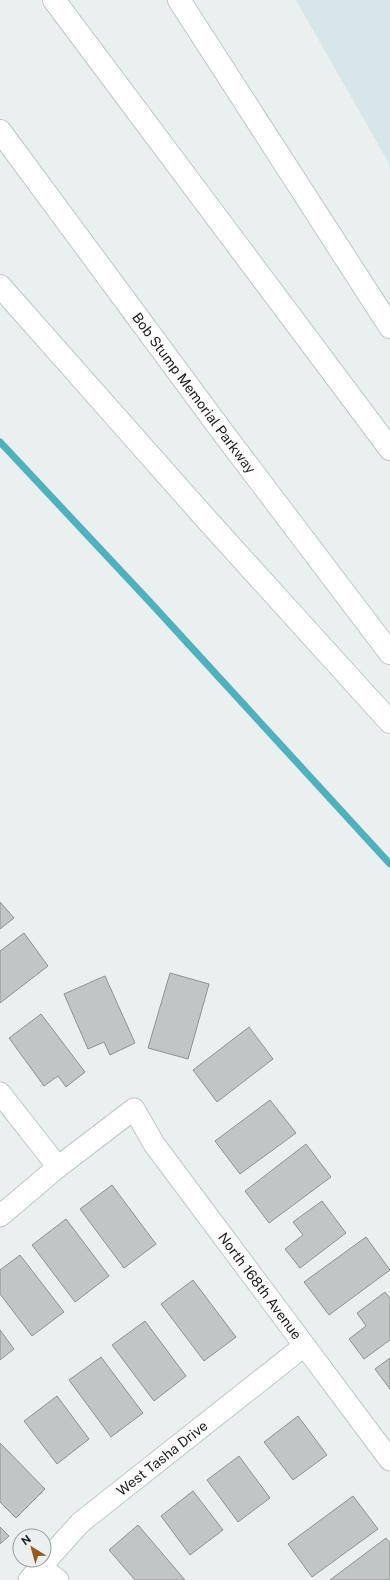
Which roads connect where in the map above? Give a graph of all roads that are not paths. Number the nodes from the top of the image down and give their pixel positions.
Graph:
1 (54, 0) edge
2 (179, 0) edge
3 (0, 131) edge
4 (0, 286) edge
5 (390, 327) edge
6 (390, 449) edge
7 (390, 653) edge
8 (390, 722) edge
9 (0, 1092) edge
10 (58, 1167) junction
11 (0, 1216) edge
12 (304, 1346) junction
13 (390, 1460) edge
14 (35, 1573) edge
15 (58, 1580) edge

1 - 6 highway
2 - 5 highway
3 - 7 highway, Bob Stump Memorial Parkway
4 - 8 highway
9 - 10 street
10 - 11 street
10 - 12 street, North 168th Avenue
12 - 13 street, North 168th Avenue
12 - 14 street, West Tasha Drive
14 - 15 street

